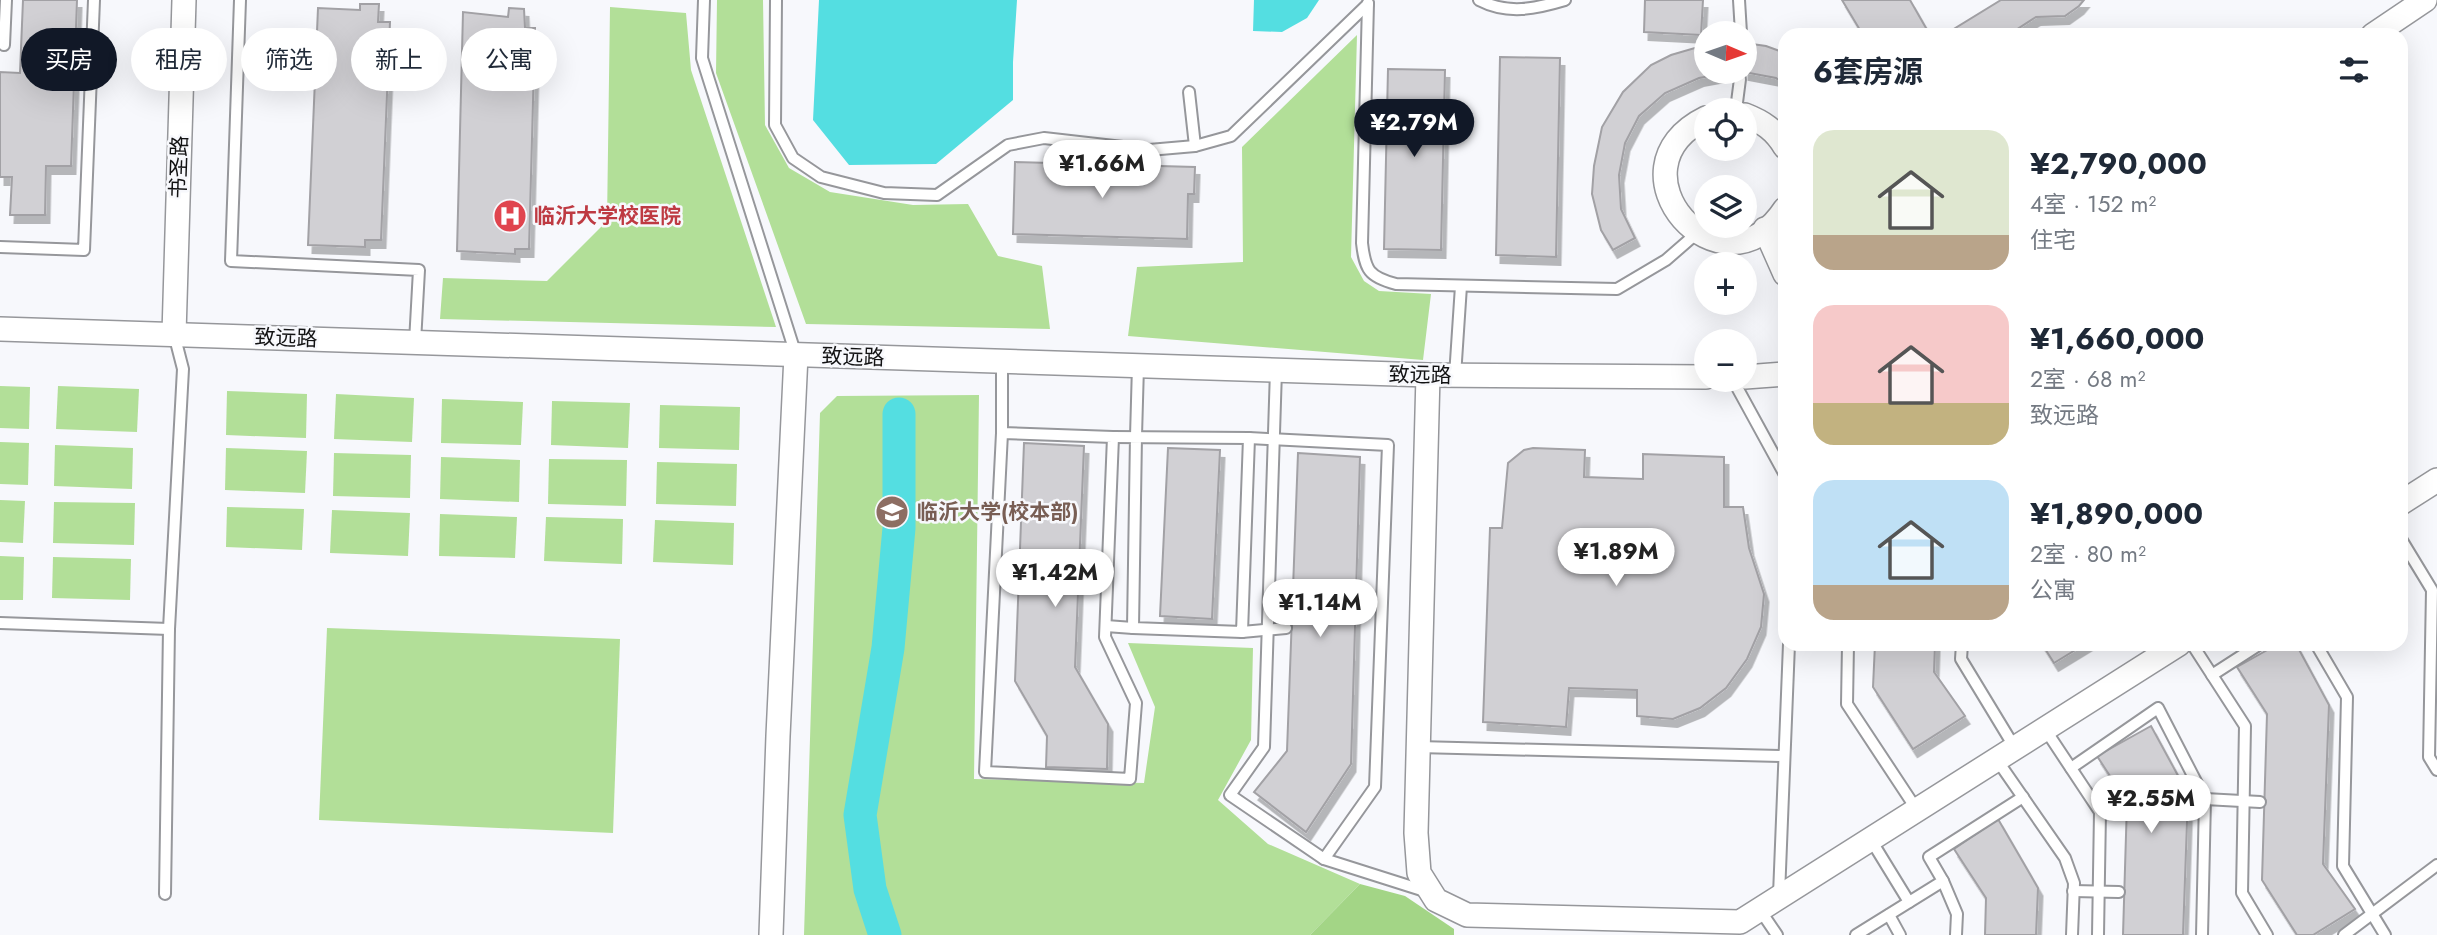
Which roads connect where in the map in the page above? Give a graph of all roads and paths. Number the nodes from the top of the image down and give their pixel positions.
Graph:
1 (6, 0) edge
2 (94, 0) edge
3 (184, 0) edge
4 (240, 0) edge
5 (704, 0) edge
6 (776, 0) edge
7 (1479, 0) edge
8 (1565, 0) edge
9 (1740, 0) edge
10 (2425, 0) edge
11 (1368, 2) edge
12 (1741, 21) edge
13 (2383, 28) edge
14 (4, 45) dead end
15 (1189, 92) dead end
16 (1757, 120) edge
17 (1694, 124) edge
18 (1778, 135) edge
19 (1195, 146) junction
20 (1778, 219) edge
21 (1765, 229) junction
22 (1694, 230) edge
23 (1757, 235) edge
24 (1694, 236) edge
25 (1710, 238) edge
26 (1748, 238) edge
27 (0, 247) edge
28 (1778, 258) edge
29 (1461, 286) junction
30 (0, 329) edge
31 (174, 334) junction
32 (415, 342) junction
33 (796, 355) junction
34 (1002, 362) junction
35 (1138, 366) junction
36 (1276, 370) junction
37 (1428, 375) junction
38 (1778, 375) edge
39 (1455, 376) junction
40 (1757, 376) edge
41 (1694, 377) edge
42 (1740, 392) edge
43 (1002, 433) junction
44 (1136, 436) junction
45 (1113, 437) junction
46 (1249, 438) junction
47 (1274, 440) junction
48 (1778, 462) edge
49 (2437, 480) edge
50 (2408, 498) edge
51 (2408, 558) edge
52 (0, 623) edge
53 (1105, 626) junction
54 (1133, 628) junction
55 (1286, 628) dead end
56 (169, 629) junction
57 (1269, 631) junction
58 (1242, 632) junction
59 (1789, 651) edge
60 (1848, 651) edge
61 (1962, 651) edge
62 (2170, 651) edge
63 (2186, 651) edge
64 (2249, 651) edge
65 (2320, 651) edge
66 (2212, 675) junction
67 (2045, 729) junction
68 (1418, 747) junction
69 (2006, 754) junction
70 (1784, 756) junction
71 (2071, 768) junction
72 (2437, 770) edge
73 (2023, 797) junction
74 (2205, 799) junction
75 (2260, 802) dead end
76 (2244, 803) junction
77 (1917, 810) junction
78 (1871, 840) junction
79 (1324, 859) junction
80 (2437, 865) edge
81 (1943, 881) junction
82 (2073, 891) junction
83 (2099, 892) junction
84 (2119, 892) dead end
85 (1431, 893) junction
86 (165, 894) dead end
87 (1909, 902) junction
88 (1770, 904) junction
89 (2372, 914) junction
90 (1889, 915) junction
91 (771, 935) edge
92 (1777, 935) edge
93 (1856, 935) edge
94 (1900, 935) edge
95 (1956, 935) edge
96 (2072, 935) edge
97 (2098, 935) edge
98 (2202, 935) edge
99 (2267, 935) edge
100 (2344, 935) edge
101 (2385, 935) edge

1 - 14 lane
2 - 27 lane
3 - 31 street, 书圣路
4 - 32 lane
5 - 33 lane
6 - 19 lane
7 - 8 lane
9 - 12 lane
10 - 13 street
11 - 19 lane
11 - 29 lane
15 - 19 lane
16 - 18 street
17 - 22 street
20 - 21 street
21 - 23 street
21 - 28 street
24 - 29 lane
25 - 26 street
29 - 39 lane
30 - 31 street, 致远路
31 - 32 street, 致远路
31 - 56 lane
32 - 33 street, 致远路
33 - 34 street, 致远路
33 - 91 street
34 - 35 street, 致远路
34 - 43 lane
35 - 36 street, 致远路
35 - 44 lane
36 - 37 street, 致远路
36 - 47 lane
37 - 39 street, 致远路
37 - 68 street
38 - 40 street
39 - 41 street, 致远路
42 - 48 lane
43 - 45 lane
43 - 53 lane
44 - 45 lane
44 - 46 lane
44 - 54 lane
45 - 53 lane
46 - 47 lane
46 - 58 lane
47 - 57 lane
47 - 79 lane
49 - 50 street
51 - 72 lane
52 - 56 lane
53 - 54 lane
54 - 58 lane
55 - 57 lane
56 - 86 lane
57 - 58 lane
57 - 79 lane
59 - 70 lane
60 - 77 lane
61 - 69 lane
62 - 67 street
63 - 66 lane
64 - 66 lane
65 - 89 lane
66 - 76 lane
67 - 69 street
67 - 71 lane
68 - 70 lane
68 - 85 street
69 - 73 lane
69 - 77 street
70 - 88 lane
71 - 74 lane
71 - 83 lane
73 - 81 lane
73 - 82 lane
74 - 76 lane
74 - 98 lane
75 - 76 lane
76 - 99 lane
77 - 78 street
78 - 87 lane
78 - 88 street
79 - 85 lane
80 - 89 lane
81 - 87 lane
81 - 95 lane
82 - 83 lane
82 - 96 lane
83 - 84 lane
83 - 97 lane
85 - 88 street
87 - 90 lane
88 - 92 lane
89 - 100 lane
89 - 101 lane
90 - 93 lane
90 - 94 lane

